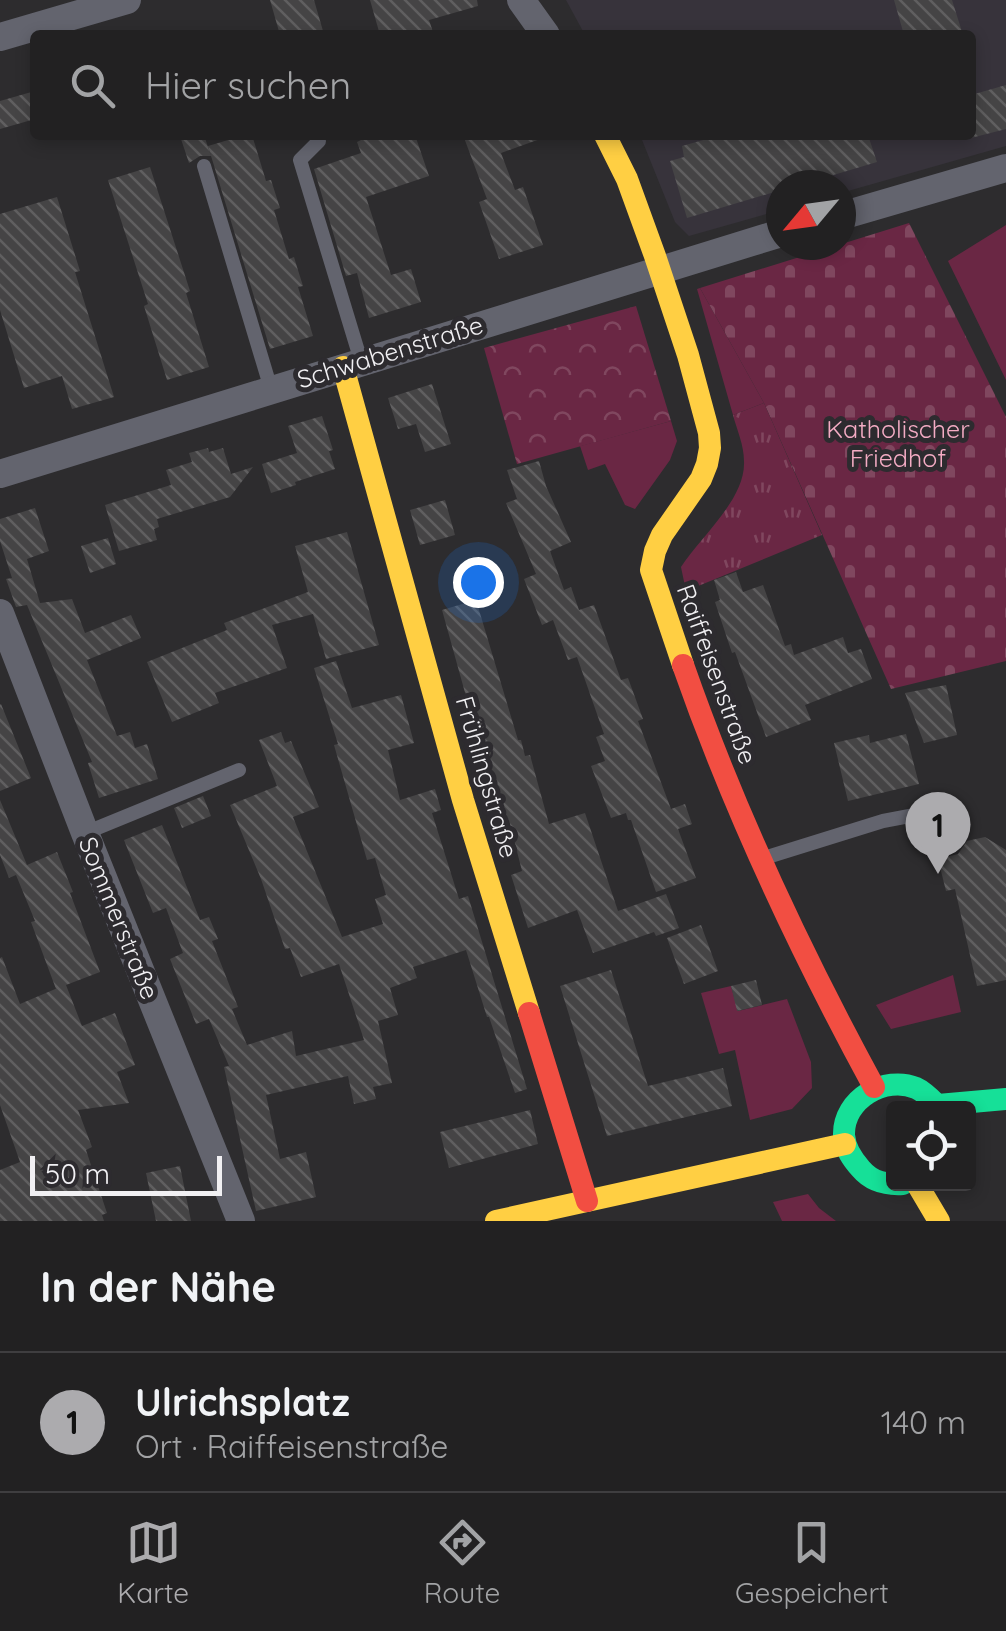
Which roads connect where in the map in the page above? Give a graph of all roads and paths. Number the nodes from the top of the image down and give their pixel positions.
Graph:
1 (128, 0) edge
2 (521, 0) edge
3 (542, 30) edge
4 (0, 37) edge
5 (608, 140) edge
6 (319, 141) dead end
7 (204, 166) dead end
8 (1006, 168) edge
9 (856, 212) edge
10 (766, 238) edge
11 (659, 270) junction
12 (352, 364) junction
13 (272, 389) junction
14 (0, 474) edge
15 (0, 614) edge
16 (238, 770) dead end
17 (920, 814) dead end
18 (85, 833) junction
19 (761, 859) junction
20 (874, 1087) junction
21 (1006, 1099) edge
22 (934, 1101) edge
23 (976, 1103) edge
24 (845, 1144) junction
25 (886, 1184) edge
26 (921, 1191) edge
27 (587, 1200) junction
28 (241, 1221) edge
29 (496, 1221) edge
30 (939, 1221) edge

1 - 4 street
2 - 3 street
5 - 11 street, Raiffeisenstraße
6 - 12 lane
7 - 13 lane
8 - 9 street
10 - 11 street, Schwabenstraße
11 - 12 street, Schwabenstraße
11 - 19 street, Raiffeisenstraße
12 - 13 street, Schwabenstraße
12 - 27 street, Frühlingstraße
13 - 14 street, Schwabenstraße
15 - 18 street, Sommerstraße
16 - 18 lane
17 - 19 lane
18 - 28 street, Sommerstraße
19 - 20 street, Raiffeisenstraße
20 - 22 street
20 - 24 street
21 - 23 street
24 - 25 street
24 - 27 street
26 - 30 street
27 - 29 street

